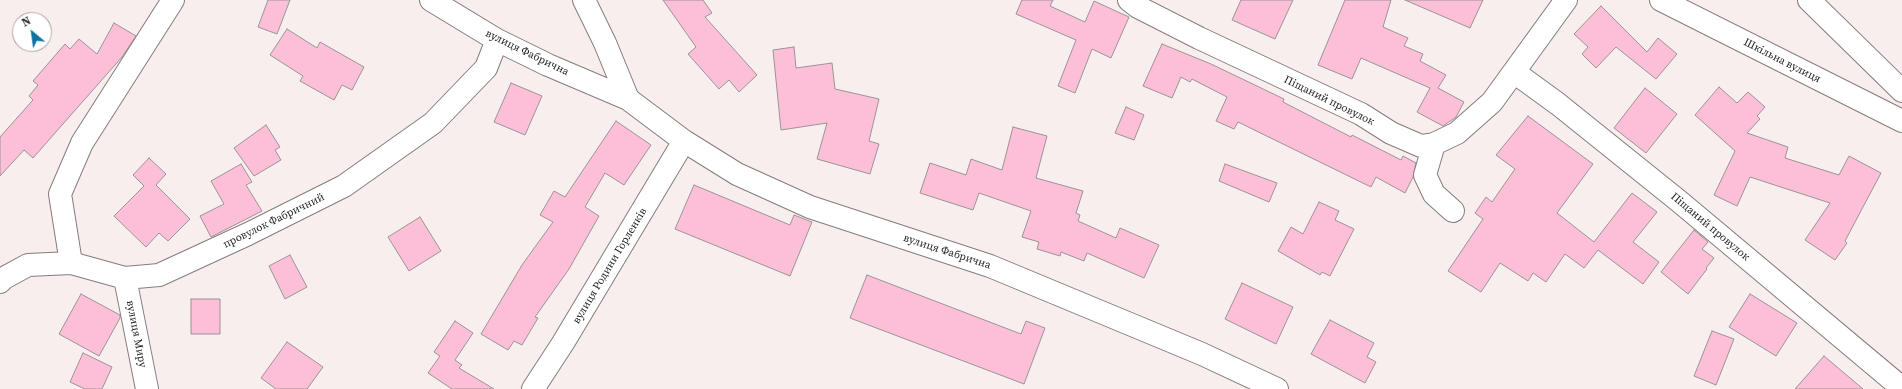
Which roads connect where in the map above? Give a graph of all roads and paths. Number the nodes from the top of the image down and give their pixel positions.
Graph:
1 (173, 0) edge
2 (431, 0) edge
3 (584, 0) edge
4 (1129, 0) edge
5 (1566, 0) edge
6 (1661, 0) edge
7 (1809, 0) edge
8 (497, 40) junction
9 (1514, 72) junction
10 (1902, 91) edge
11 (628, 99) junction
12 (1902, 121) edge
13 (684, 141) junction
14 (1434, 144) junction
15 (1453, 211) dead end
16 (71, 263) junction
17 (125, 278) junction
18 (0, 282) edge
19 (1902, 388) edge
20 (146, 389) edge
21 (533, 389) edge
22 (1277, 389) edge

1 - 16 street
2 - 8 street, вулиця Фабрична
3 - 11 street
4 - 14 street, Піщаний провулок
5 - 9 street, Піщаний провулок
6 - 12 street, Шкільна вулиця
7 - 10 street
8 - 11 street, вулиця Фабрична
8 - 17 street, провулок Фабричний
9 - 14 street, Піщаний провулок
9 - 19 street, Піщаний провулок
11 - 13 street, вулиця Фабрична
13 - 21 street, вулиця Родини Горленків
13 - 22 street, вулиця Фабрична
14 - 15 street
16 - 17 street, провулок Фабричний
16 - 18 street, провулок Фабричний
17 - 20 street, вулиця Миру

